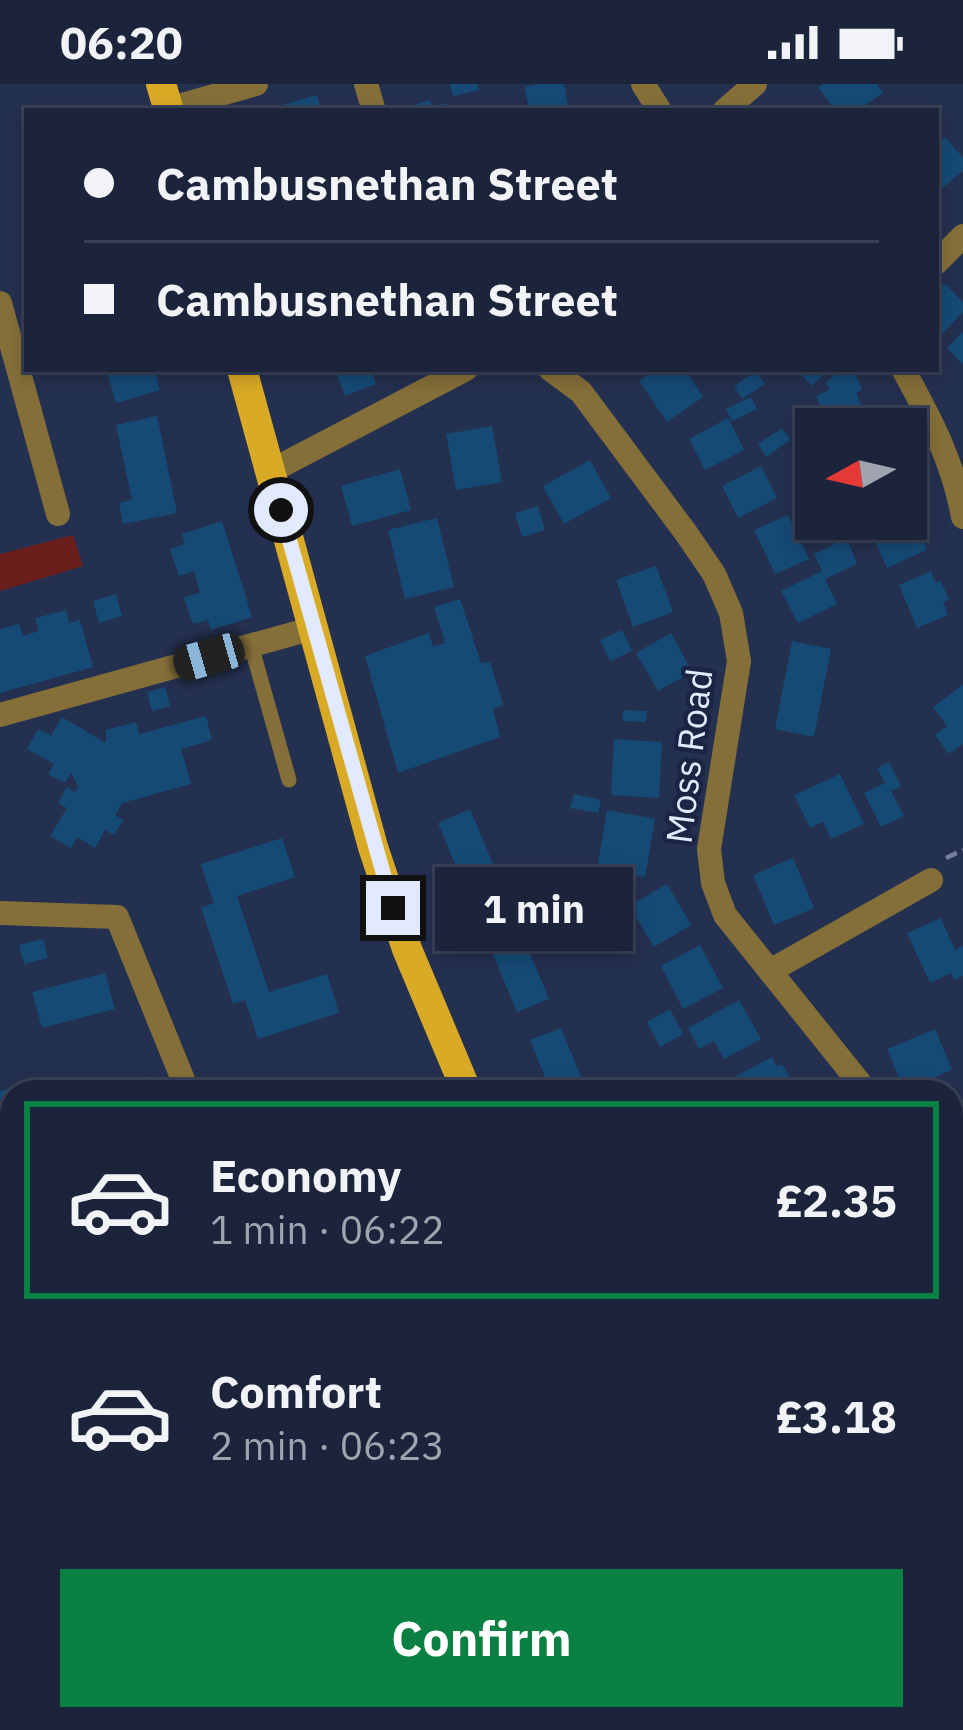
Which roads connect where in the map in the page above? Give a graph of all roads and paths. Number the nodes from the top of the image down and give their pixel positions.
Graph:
1 (256, 84) edge
2 (755, 84) edge
3 (166, 101) edge
4 (727, 108) edge
5 (963, 236) edge
6 (939, 260) edge
7 (0, 303) edge
8 (243, 372) edge
9 (460, 372) edge
10 (554, 372) edge
11 (905, 372) edge
12 (271, 471) junction
13 (58, 514) dead end
14 (963, 517) edge
15 (314, 628) junction
16 (251, 645) junction
17 (0, 715) edge
18 (289, 780) dead end
19 (931, 880) dead end
20 (0, 913) edge
21 (770, 971) junction
22 (183, 1080) edge
23 (462, 1080) edge
24 (857, 1080) edge

1 - 3 street
2 - 4 street
5 - 6 street
7 - 13 street
8 - 12 main road
9 - 12 street
10 - 21 street, Moss Road
11 - 14 street
12 - 15 main road
15 - 16 street
15 - 23 main road
16 - 17 street
16 - 18 lane
19 - 21 street
20 - 22 street
21 - 24 street, Moss Road

